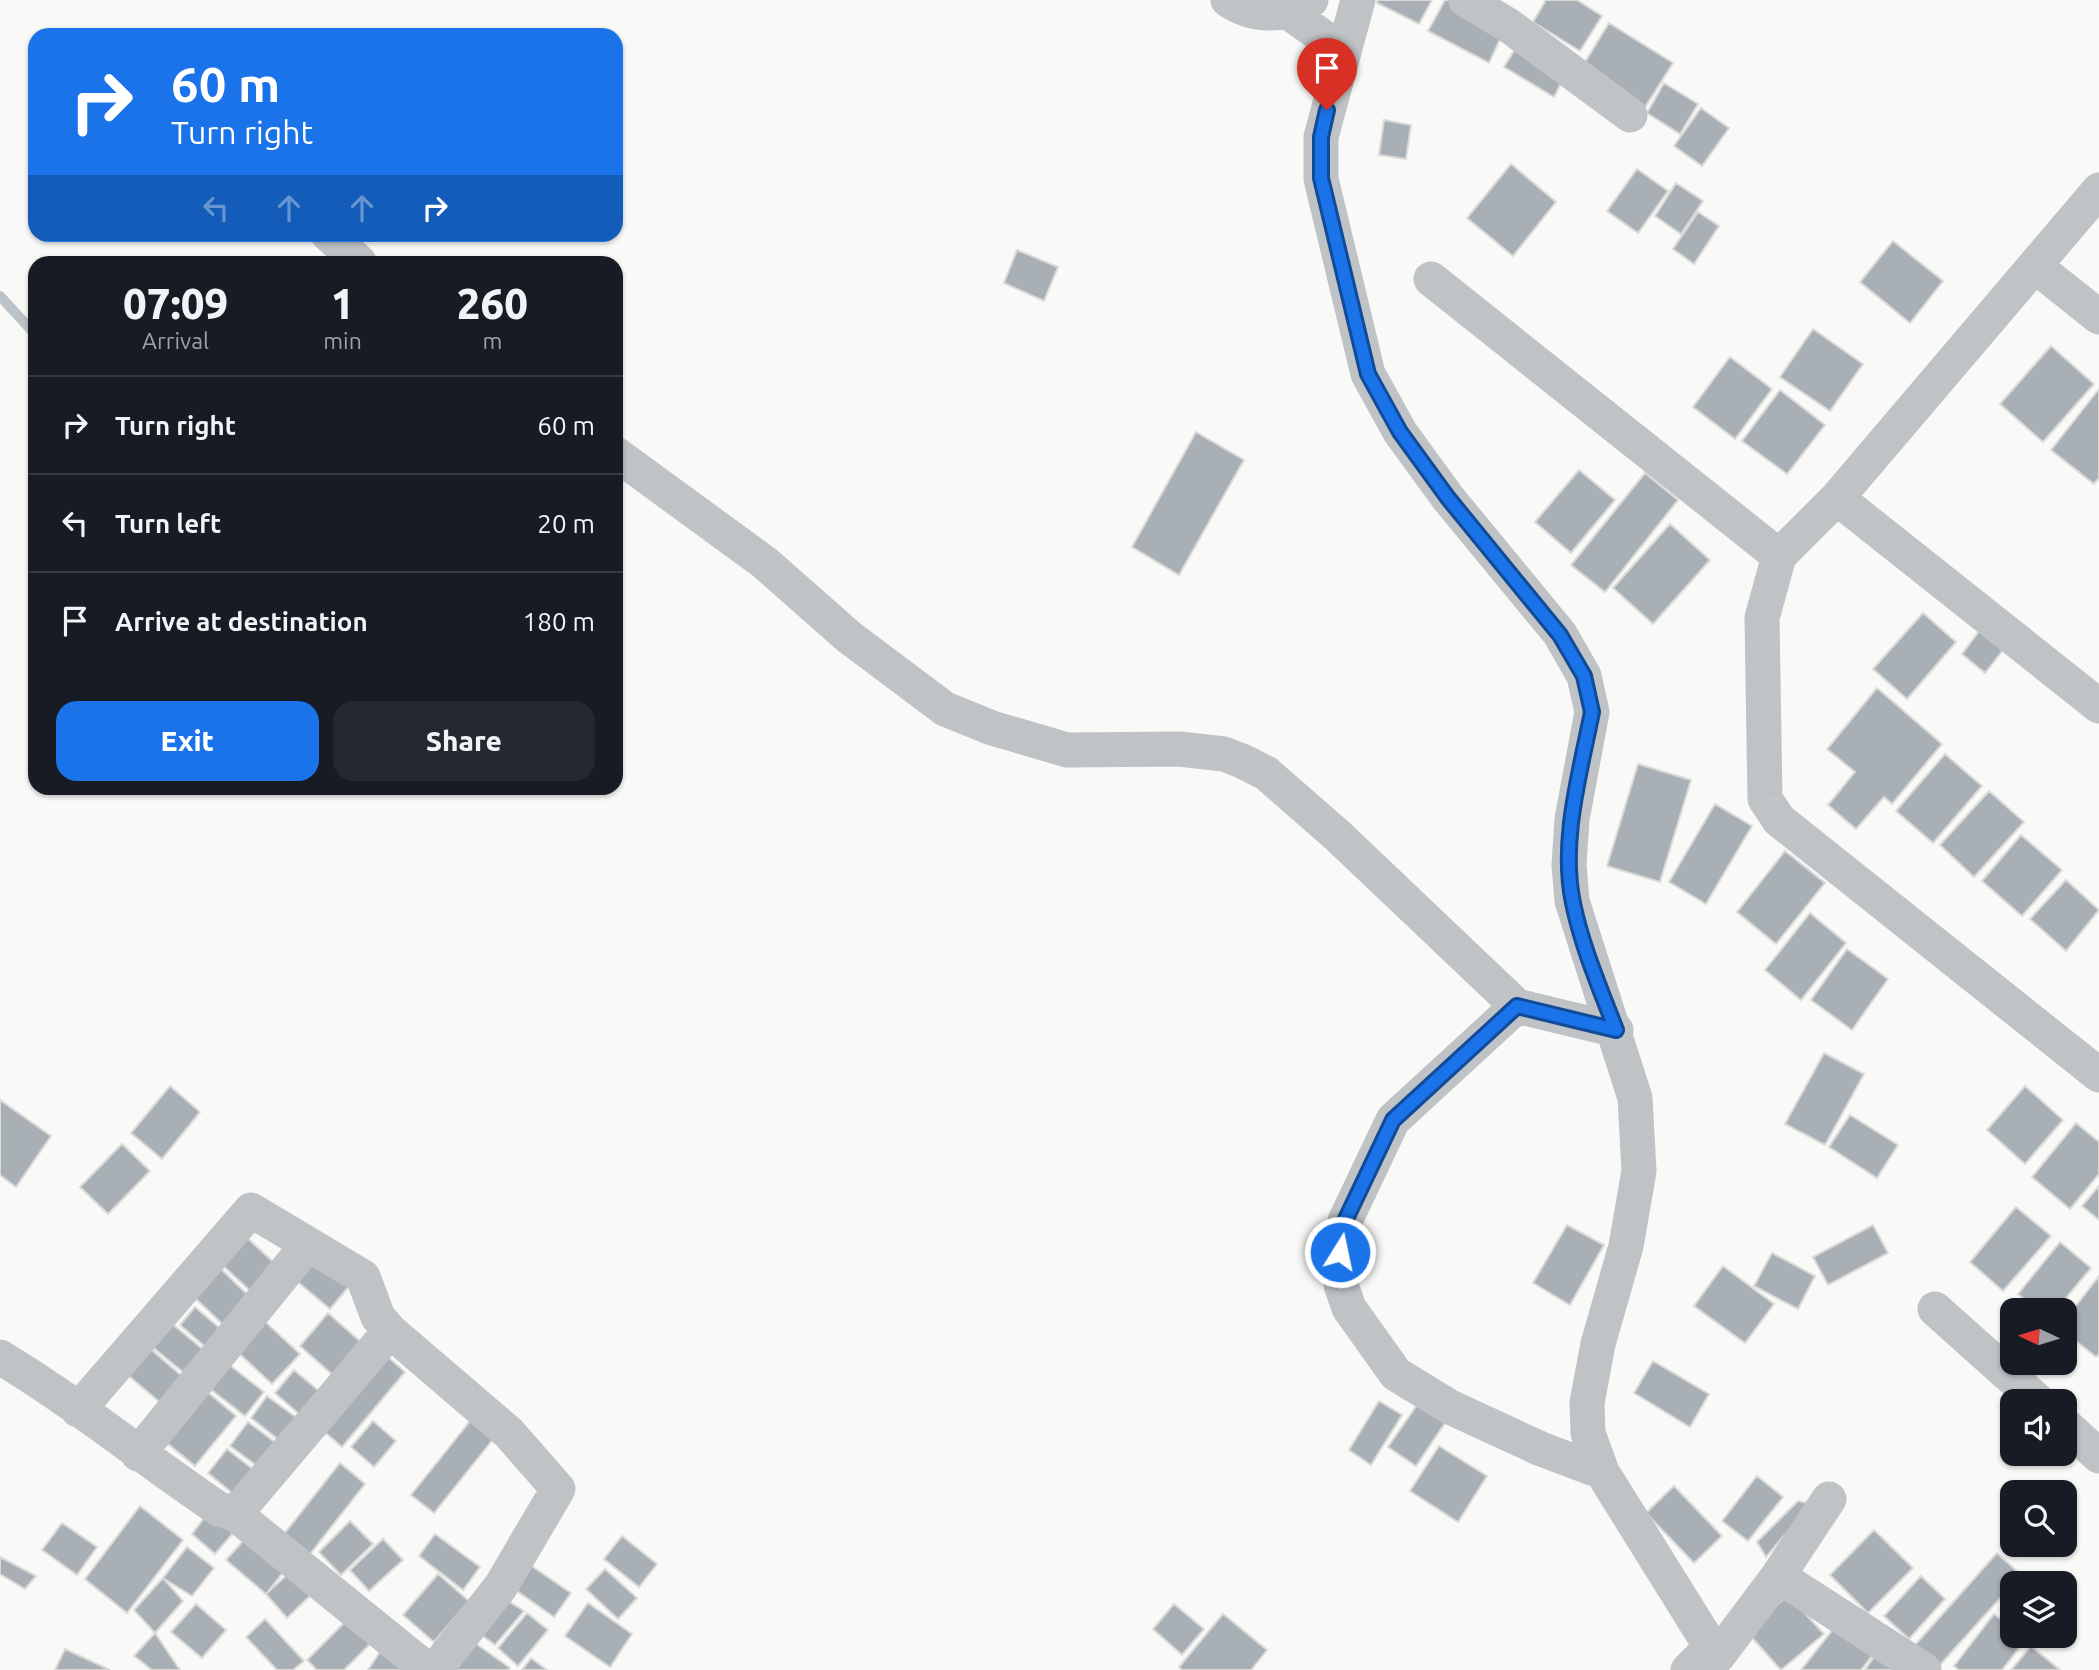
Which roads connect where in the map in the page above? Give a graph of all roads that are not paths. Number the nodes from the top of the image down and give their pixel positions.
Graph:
1 (1228, 0) edge
2 (1358, 0) edge
3 (1466, 0) edge
4 (1299, 6) edge
5 (1343, 51) junction
6 (1630, 115) dead end
7 (2099, 190) edge
8 (337, 242) edge
9 (352, 256) edge
10 (2035, 266) junction
11 (1431, 279) dead end
12 (2099, 317) edge
13 (623, 459) edge
14 (1837, 499) junction
15 (1779, 556) junction
16 (2099, 706) edge
17 (1517, 1006) junction
18 (1616, 1030) junction
19 (2099, 1075) edge
20 (308, 1244) junction
21 (1935, 1309) dead end
22 (390, 1331) junction
23 (0, 1357) edge
24 (2024, 1389) edge
25 (78, 1410) junction
26 (2077, 1434) edge
27 (2096, 1448) edge
28 (138, 1454) junction
29 (1602, 1472) junction
30 (1829, 1499) dead end
31 (235, 1514) junction
32 (1779, 1576) junction
33 (1711, 1661) edge
34 (428, 1670) edge
35 (435, 1670) edge
36 (1924, 1670) edge

1 - 4 street
2 - 5 street
3 - 6 street
4 - 5 street
5 - 18 street
7 - 10 street
8 - 9 street
10 - 12 street
10 - 14 street
11 - 15 street
13 - 17 street
14 - 15 street
14 - 16 street
15 - 19 street
17 - 18 street
17 - 29 street
18 - 29 street
20 - 22 street
20 - 25 street
20 - 28 street
21 - 24 street
22 - 31 street
22 - 35 street
23 - 25 street
25 - 28 street
26 - 27 street
28 - 31 street
29 - 33 street
30 - 32 street
31 - 34 street
32 - 33 street
32 - 36 street

